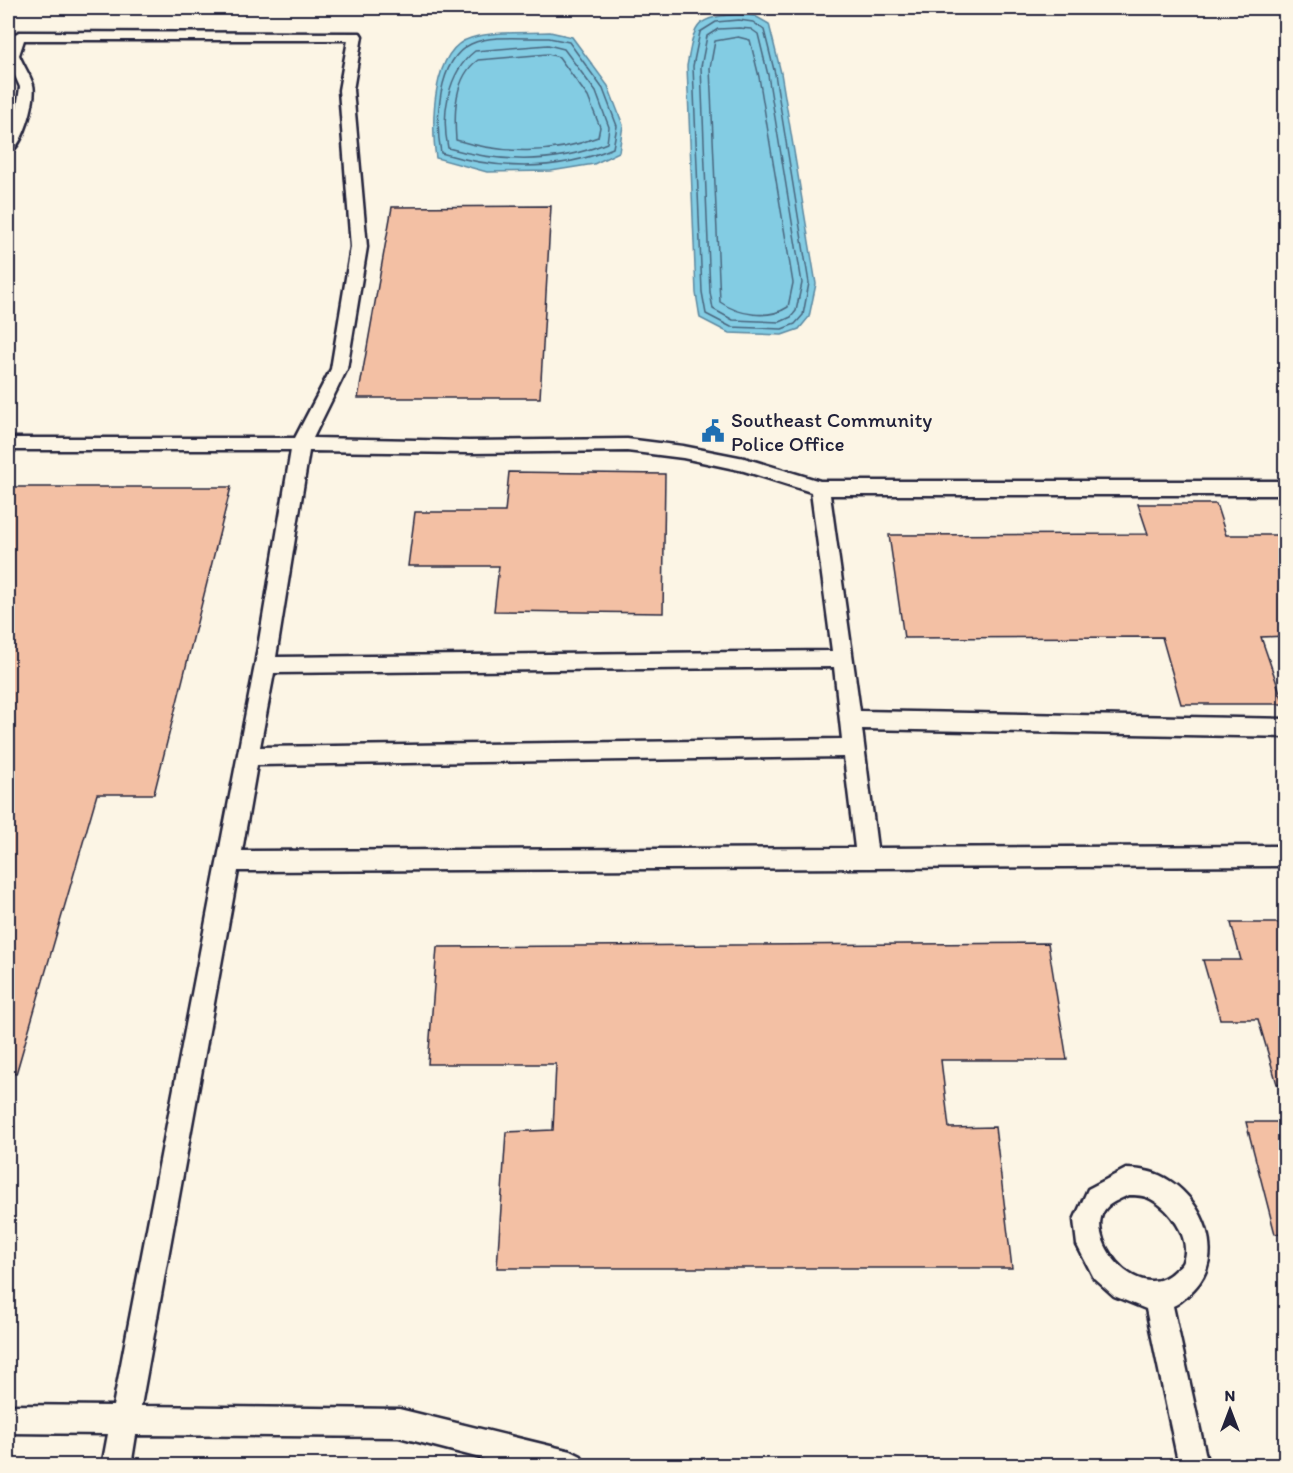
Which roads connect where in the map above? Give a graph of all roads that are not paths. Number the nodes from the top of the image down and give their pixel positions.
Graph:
1 (8, 149) edge
2 (8, 444) edge
3 (301, 444) junction
4 (820, 488) junction
5 (1286, 488) edge
6 (843, 658) junction
7 (265, 665) junction
8 (851, 720) junction
9 (1286, 728) edge
10 (854, 748) junction
11 (248, 756) junction
12 (1286, 855) edge
13 (867, 858) junction
14 (229, 861) junction
15 (1157, 1296) junction
16 (8, 1419) edge
17 (124, 1420) junction
18 (116, 1466) edge
19 (571, 1466) edge
20 (1194, 1466) edge

1 - 3 lane
2 - 3 lane
3 - 4 lane
3 - 7 lane
4 - 5 lane
4 - 6 lane
6 - 7 lane
6 - 8 lane
7 - 11 lane
8 - 9 lane
8 - 10 lane
10 - 11 lane
10 - 13 lane
11 - 14 lane
12 - 13 lane
13 - 14 lane
14 - 17 lane
15 - 15 lane
15 - 20 lane
16 - 17 lane
17 - 18 lane
17 - 19 lane

